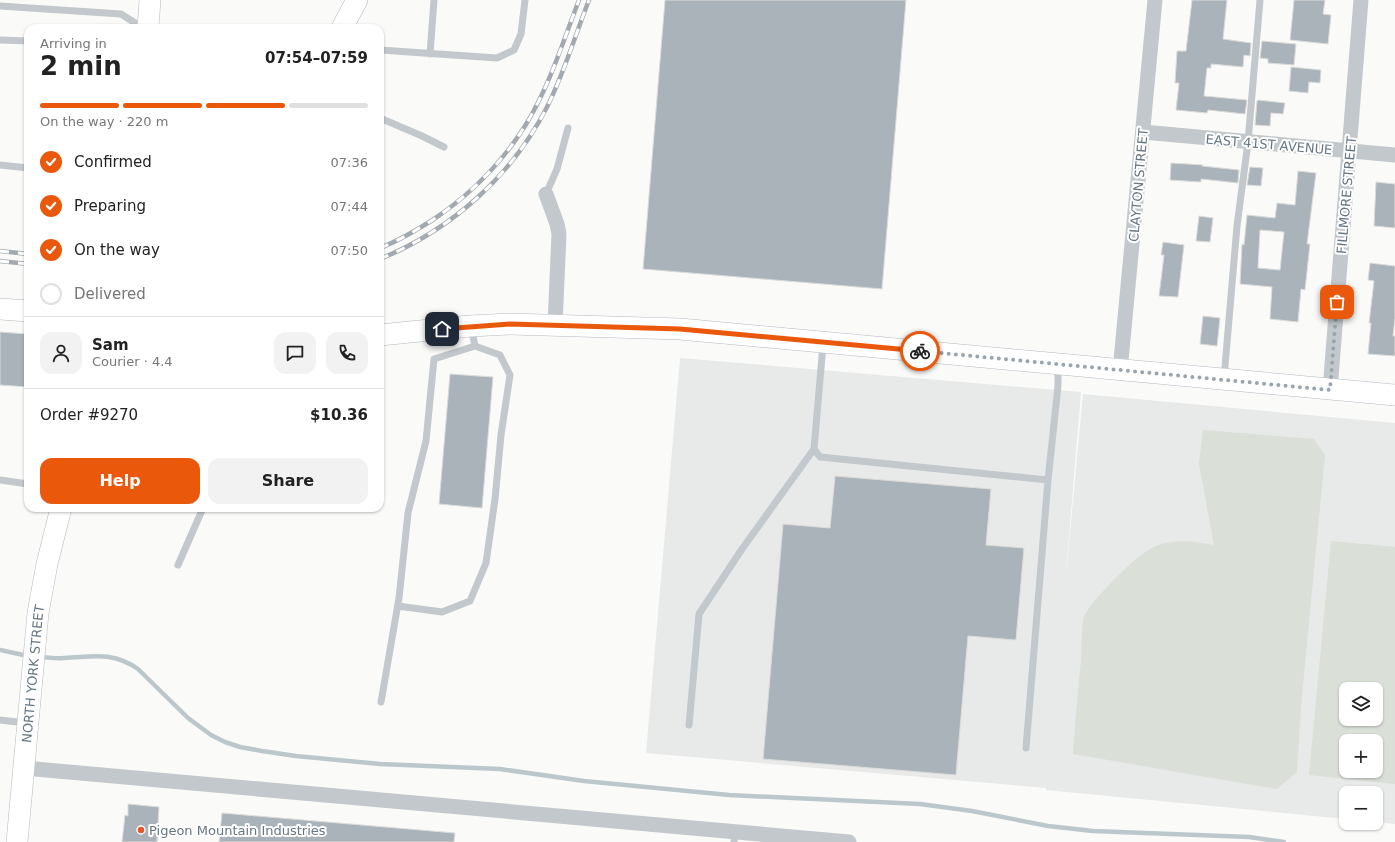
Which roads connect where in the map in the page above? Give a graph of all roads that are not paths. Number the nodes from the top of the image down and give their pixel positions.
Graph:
1 (150, 0) edge
2 (357, 0) edge
3 (434, 0) edge
4 (525, 0) edge
5 (1155, 0) edge
6 (1260, 0) edge
7 (1361, 0) edge
8 (0, 6) edge
9 (137, 24) edge
10 (148, 24) edge
11 (344, 24) edge
12 (0, 40) edge
13 (24, 41) edge
14 (384, 50) edge
15 (430, 54) junction
16 (384, 120) edge
17 (568, 128) dead end
18 (1143, 132) junction
19 (1248, 142) junction
20 (444, 147) dead end
21 (1349, 151) junction
22 (1395, 155) edge
23 (0, 165) edge
24 (24, 168) edge
25 (546, 194) joint
26 (0, 309) edge
27 (24, 311) edge
28 (555, 325) junction
29 (470, 326) junction
30 (384, 335) edge
31 (823, 342) junction
32 (475, 346) junction
33 (1058, 364) junction
34 (1120, 371) junction
35 (1224, 380) junction
36 (1330, 390) junction
37 (1395, 396) edge
38 (814, 450) junction
39 (0, 480) edge
40 (1048, 480) junction
41 (24, 483) edge
42 (59, 512) edge
43 (201, 512) edge
44 (178, 565) dead end
45 (398, 606) junction
46 (381, 702) dead end
47 (0, 720) edge
48 (28, 723) junction
49 (689, 725) dead end
50 (1026, 748) dead end
51 (24, 768) junction
52 (735, 837) edge
53 (17, 842) edge
54 (849, 842) edge

1 - 10 street
2 - 11 street
3 - 15 lane
4 - 15 lane
5 - 18 street, CLAYTON STREET
6 - 19 lane
7 - 21 street, FILLMORE STREET
8 - 9 lane
12 - 13 lane
14 - 15 lane
16 - 20 lane
17 - 25 lane
18 - 19 street, EAST 41ST AVENUE
18 - 34 street, CLAYTON STREET
19 - 21 street, EAST 41ST AVENUE
19 - 35 lane
21 - 22 street, EAST 41ST AVENUE
21 - 36 street, FILLMORE STREET
23 - 24 lane
25 - 28 street
26 - 27 street
28 - 29 street
28 - 31 street
29 - 30 street
29 - 32 lane
31 - 33 street
31 - 38 lane
32 - 45 lane
32 - 45 lane
33 - 34 street
33 - 40 lane
34 - 35 street
35 - 36 street
36 - 37 street
38 - 40 lane
38 - 49 lane
39 - 41 lane
40 - 50 lane
42 - 48 street, NORTH YORK STREET
43 - 44 lane
45 - 46 lane
47 - 48 lane
48 - 51 street, NORTH YORK STREET
51 - 52 street
51 - 53 street, NORTH YORK STREET
52 - 54 street

